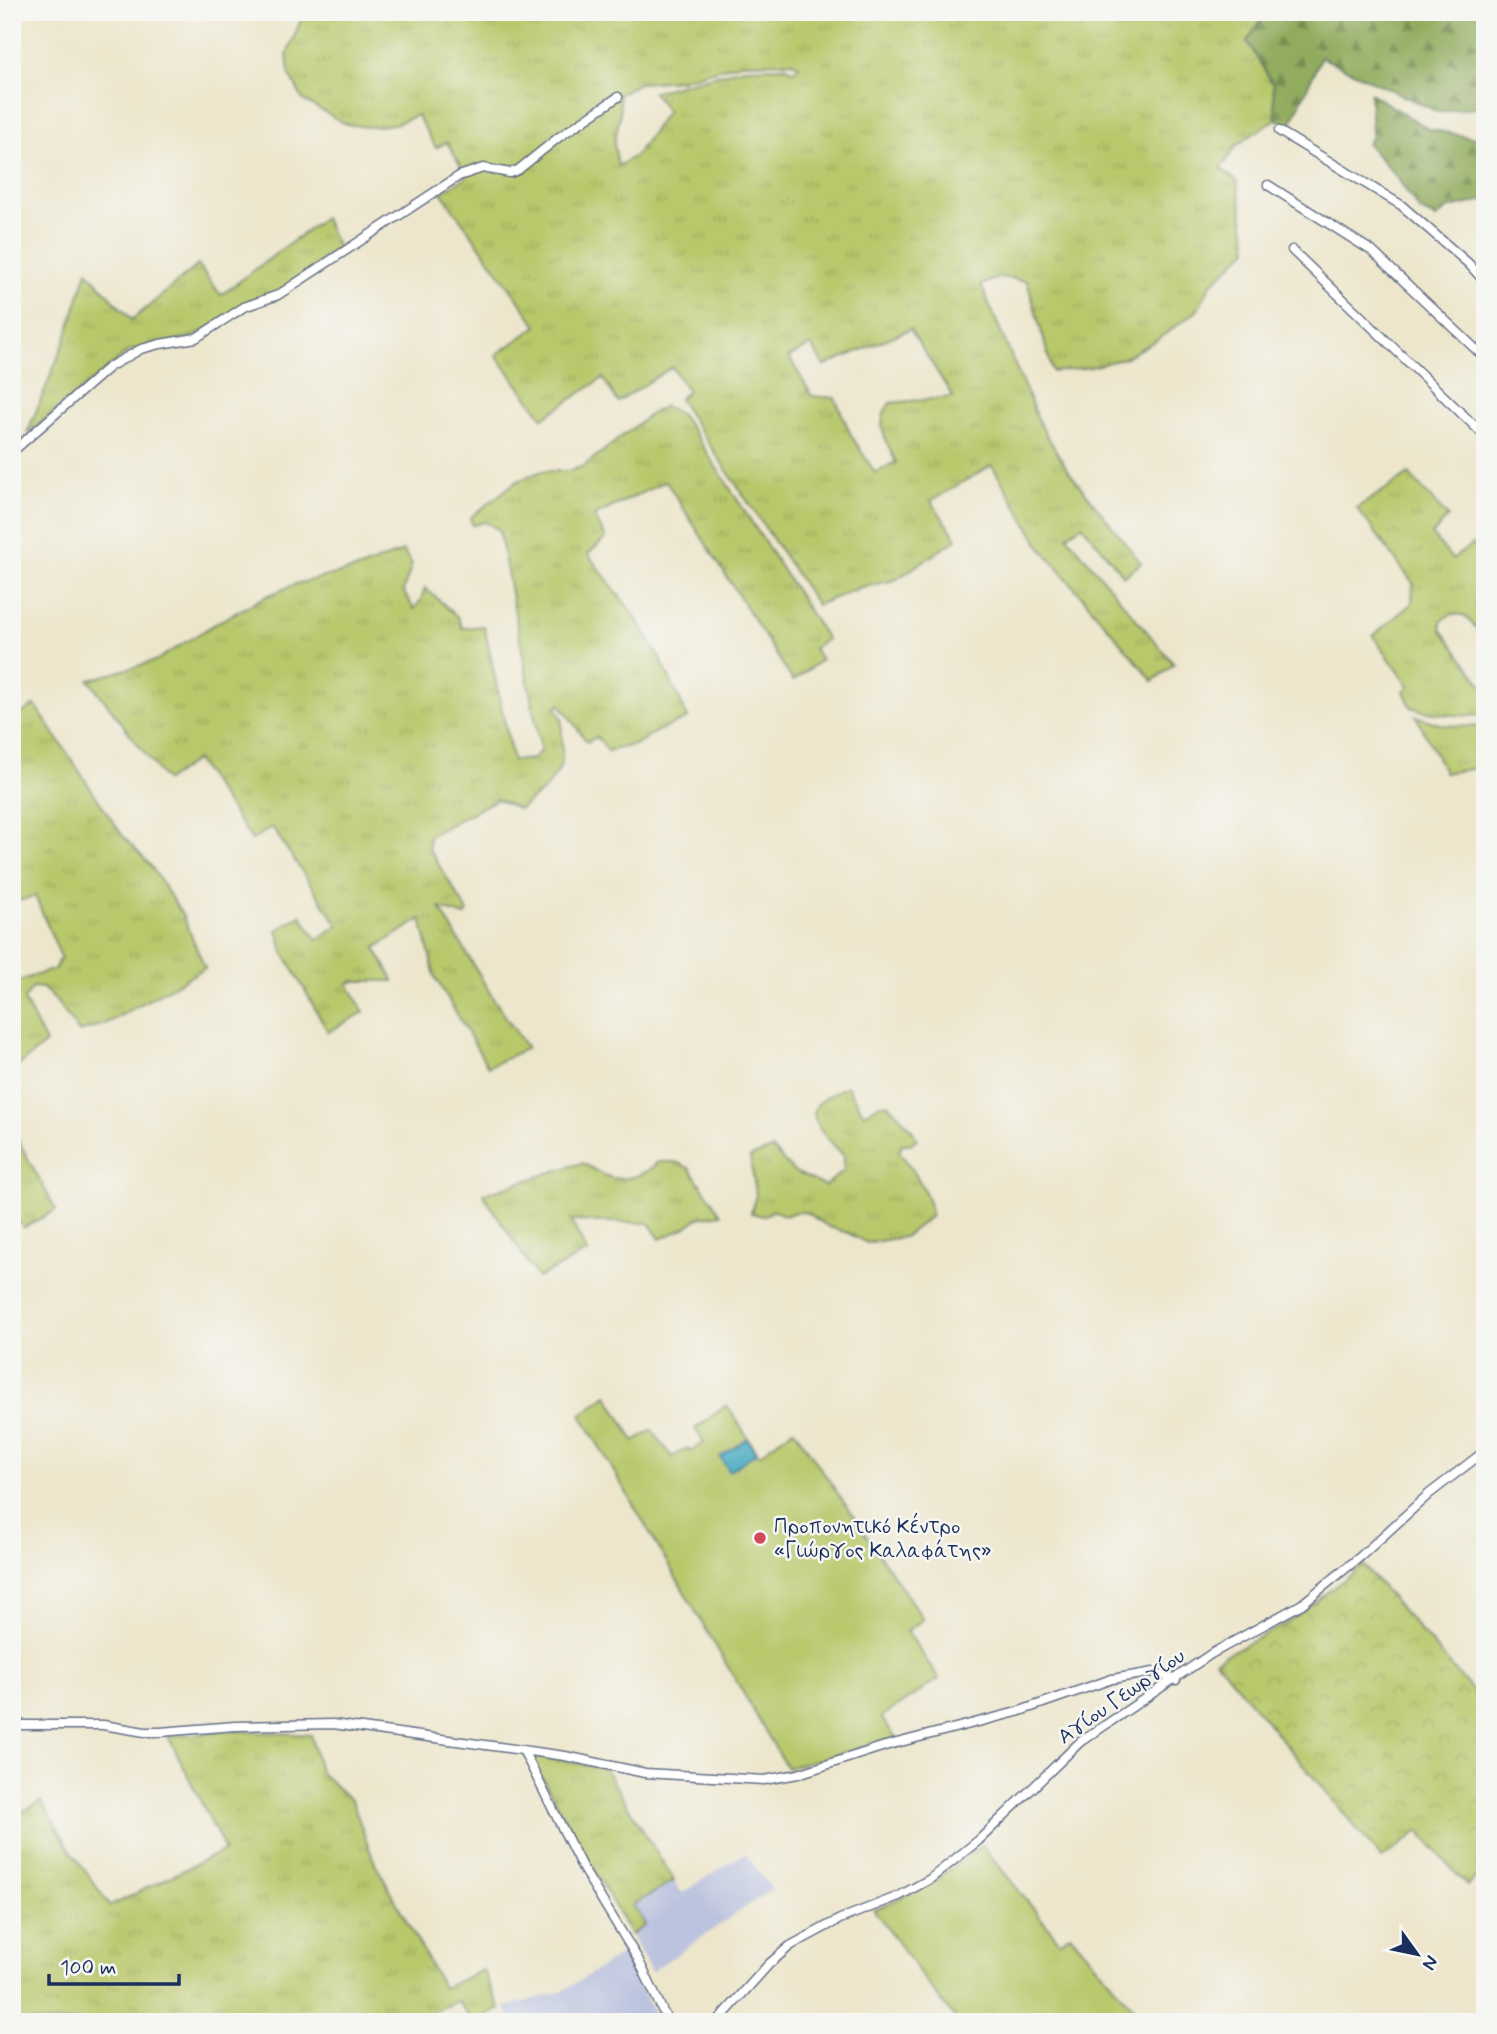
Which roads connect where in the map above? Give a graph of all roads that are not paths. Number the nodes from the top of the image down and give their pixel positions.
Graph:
1 (618, 97) dead end
2 (1279, 131) dead end
3 (1268, 185) dead end
4 (1292, 250) dead end
5 (1485, 282) edge
6 (1485, 358) edge
7 (1485, 418) edge
8 (1476, 427) junction
9 (1485, 436) edge
10 (12, 452) edge
11 (1485, 1451) edge
12 (1176, 1680) junction
13 (12, 1725) edge
14 (523, 1750) junction
15 (667, 2022) edge
16 (717, 2022) edge

1 - 10 street
2 - 5 street
3 - 6 street
4 - 8 street
7 - 8 street
8 - 9 street
11 - 12 street, Αγίου Γεωργίου
12 - 14 street
12 - 16 street, Αγίου Γεωργίου
13 - 14 street
14 - 15 street

